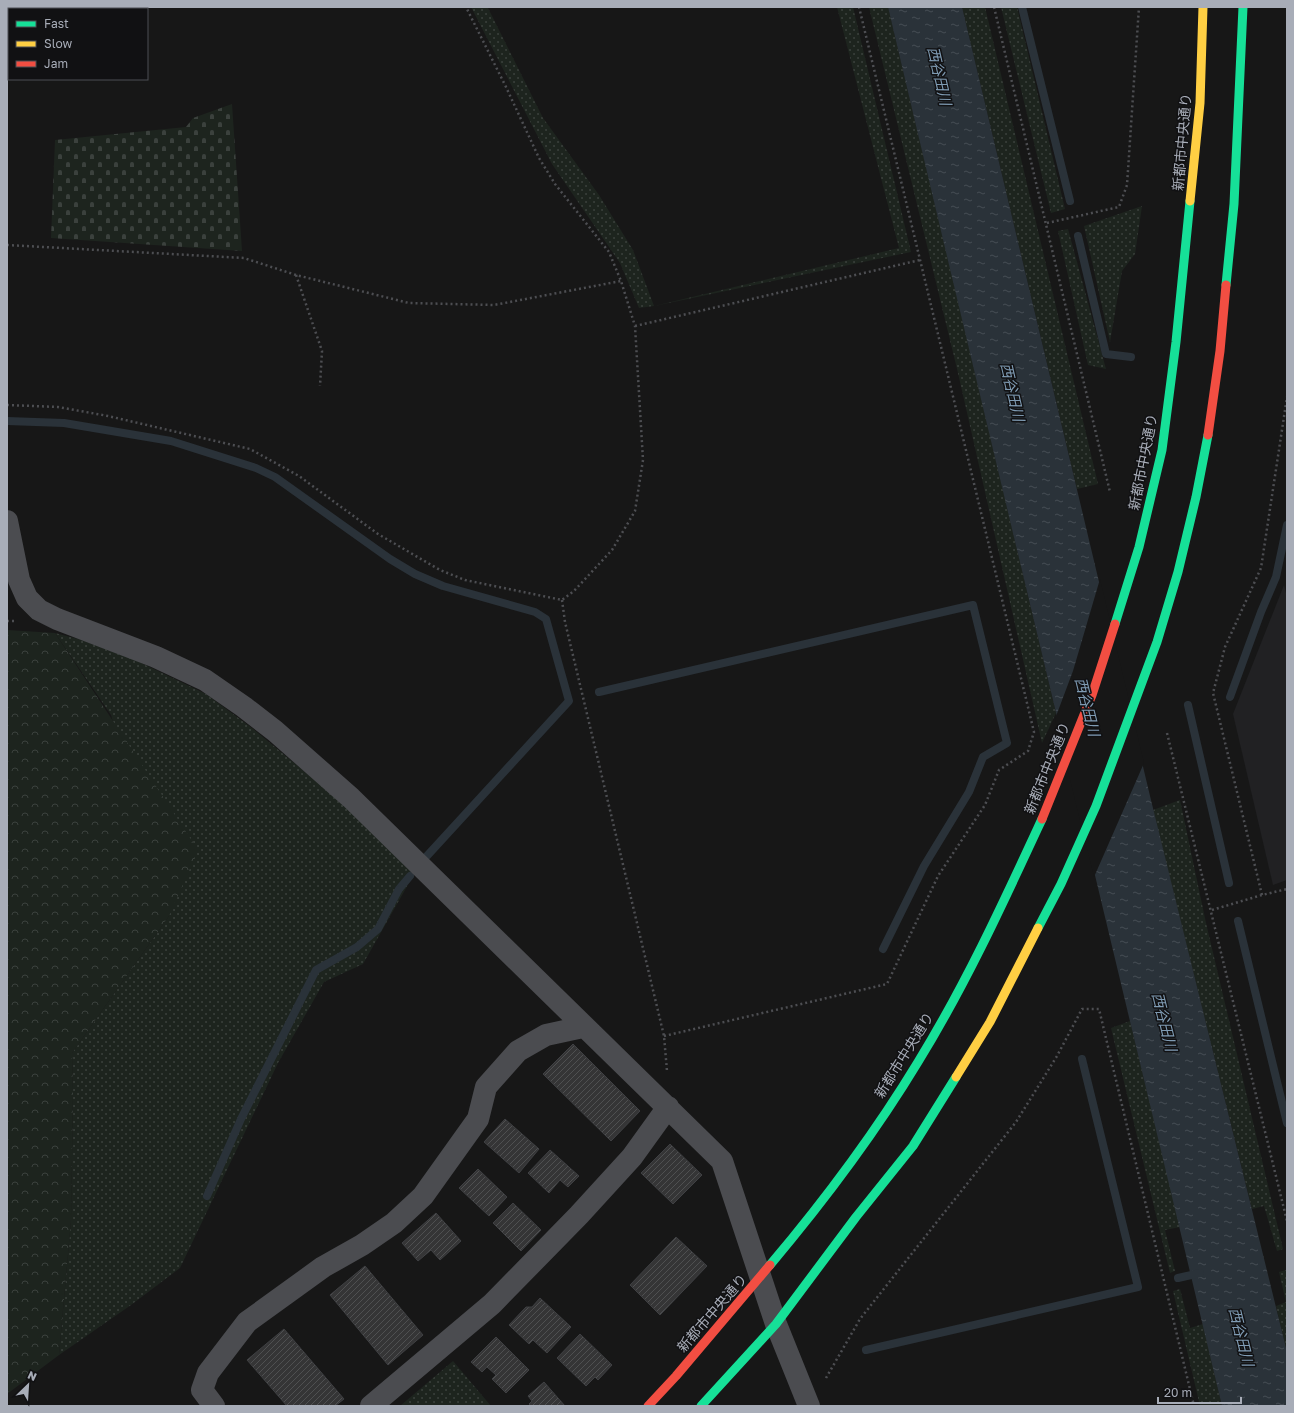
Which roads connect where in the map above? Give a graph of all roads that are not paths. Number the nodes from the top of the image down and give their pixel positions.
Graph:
1 (1203, 7) edge
2 (1243, 7) edge
3 (7, 521) edge
4 (584, 1027) junction
5 (668, 1107) junction
6 (762, 1276) junction
7 (776, 1324) junction
8 (214, 1406) edge
9 (371, 1406) edge
10 (648, 1406) edge
11 (701, 1406) edge
12 (809, 1406) edge

1 - 6 main road, 新都市中央通り
2 - 7 main road
3 - 4 street
4 - 5 street
4 - 8 street
5 - 6 street
5 - 9 street
6 - 7 street
6 - 10 main road, 新都市中央通り
7 - 11 main road
7 - 12 street

